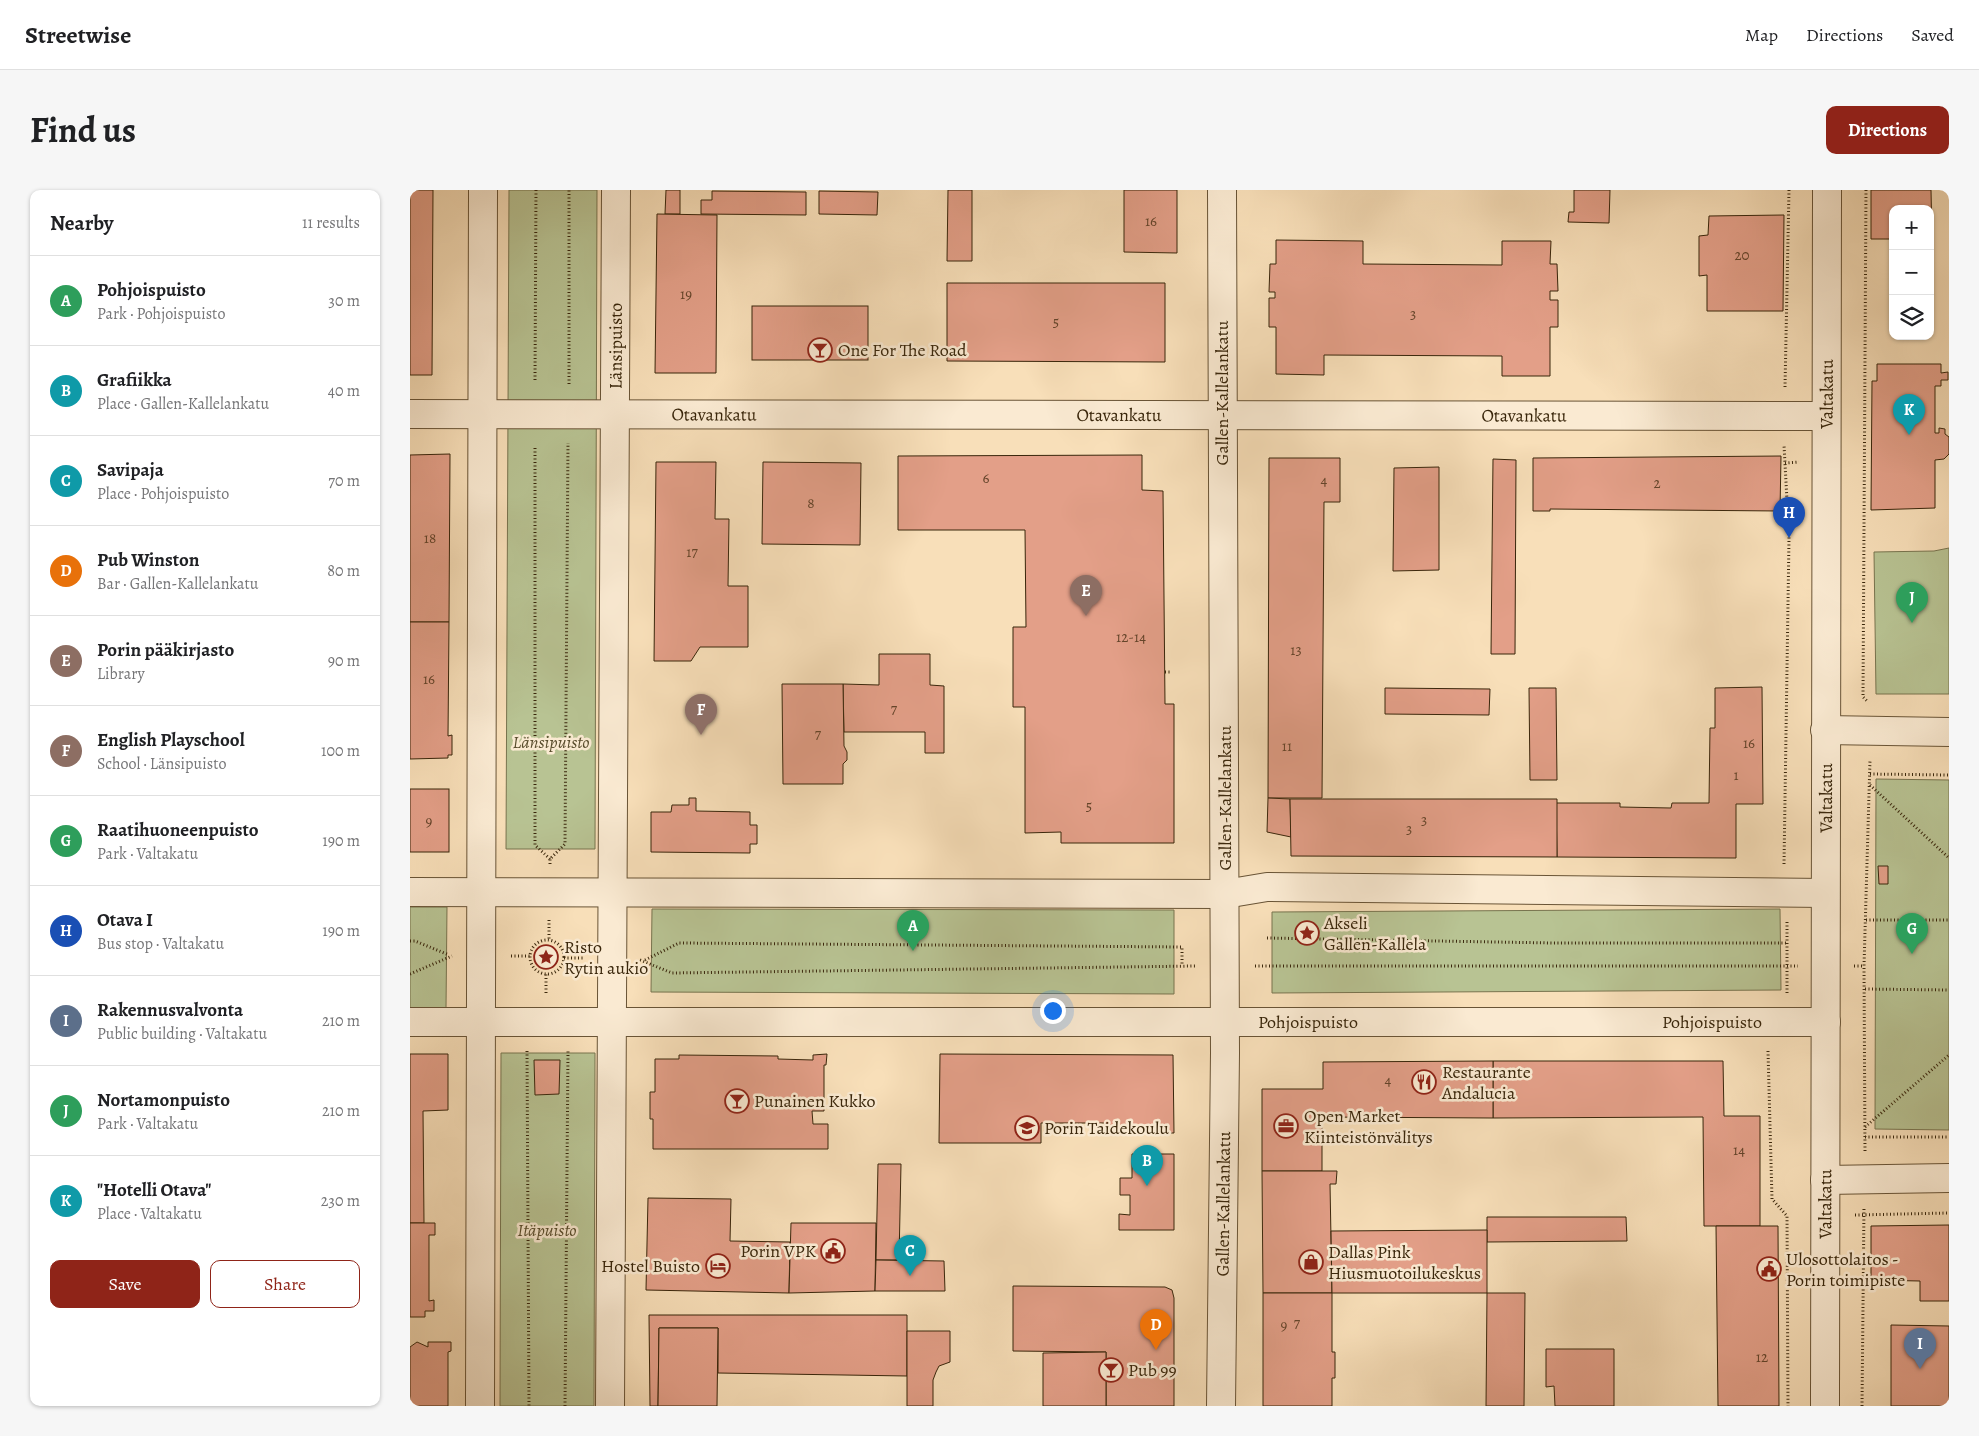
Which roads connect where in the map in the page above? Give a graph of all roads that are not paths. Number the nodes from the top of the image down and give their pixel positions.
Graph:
1 (483, 190) edge
2 (616, 190) edge
3 (1222, 190) edge
4 (1827, 190) edge
5 (410, 414) edge
6 (482, 414) junction
7 (616, 414) junction
8 (1222, 416) junction
9 (1826, 416) junction
10 (1826, 730) junction
11 (1949, 732) edge
12 (410, 892) edge
13 (483, 893) junction
14 (611, 893) junction
15 (1825, 893) junction
16 (1225, 894) junction
17 (410, 1022) edge
18 (482, 1022) junction
19 (1224, 1022) junction
20 (1826, 1022) junction
21 (610, 1023) junction
22 (1949, 1178) edge
23 (1825, 1180) junction
24 (480, 1406) edge
25 (610, 1406) edge
26 (1221, 1406) edge
27 (1825, 1406) edge

1 - 6 street
2 - 7 street, Länsipuisto
3 - 8 street, Gallen-Kallelankatu
4 - 9 street, Valtakatu
5 - 6 street, Otavankatu
6 - 7 street, Otavankatu
6 - 13 street
7 - 8 street, Otavankatu
7 - 14 street, Länsipuisto
8 - 9 street, Otavankatu
8 - 16 street, Gallen-Kallelankatu
9 - 10 street, Valtakatu
10 - 11 street
10 - 15 street, Valtakatu
12 - 13 street
13 - 14 street
13 - 18 street
14 - 16 street
14 - 21 street, Länsipuisto
15 - 16 street
15 - 20 street, Valtakatu
16 - 19 street, Gallen-Kallelankatu
17 - 18 street, Pohjoispuisto
18 - 21 street, Pohjoispuisto
18 - 24 street
19 - 20 street, Pohjoispuisto
19 - 21 street, Pohjoispuisto
19 - 26 street, Gallen-Kallelankatu
20 - 23 street, Valtakatu
21 - 25 street
22 - 23 street
23 - 27 street, Valtakatu

